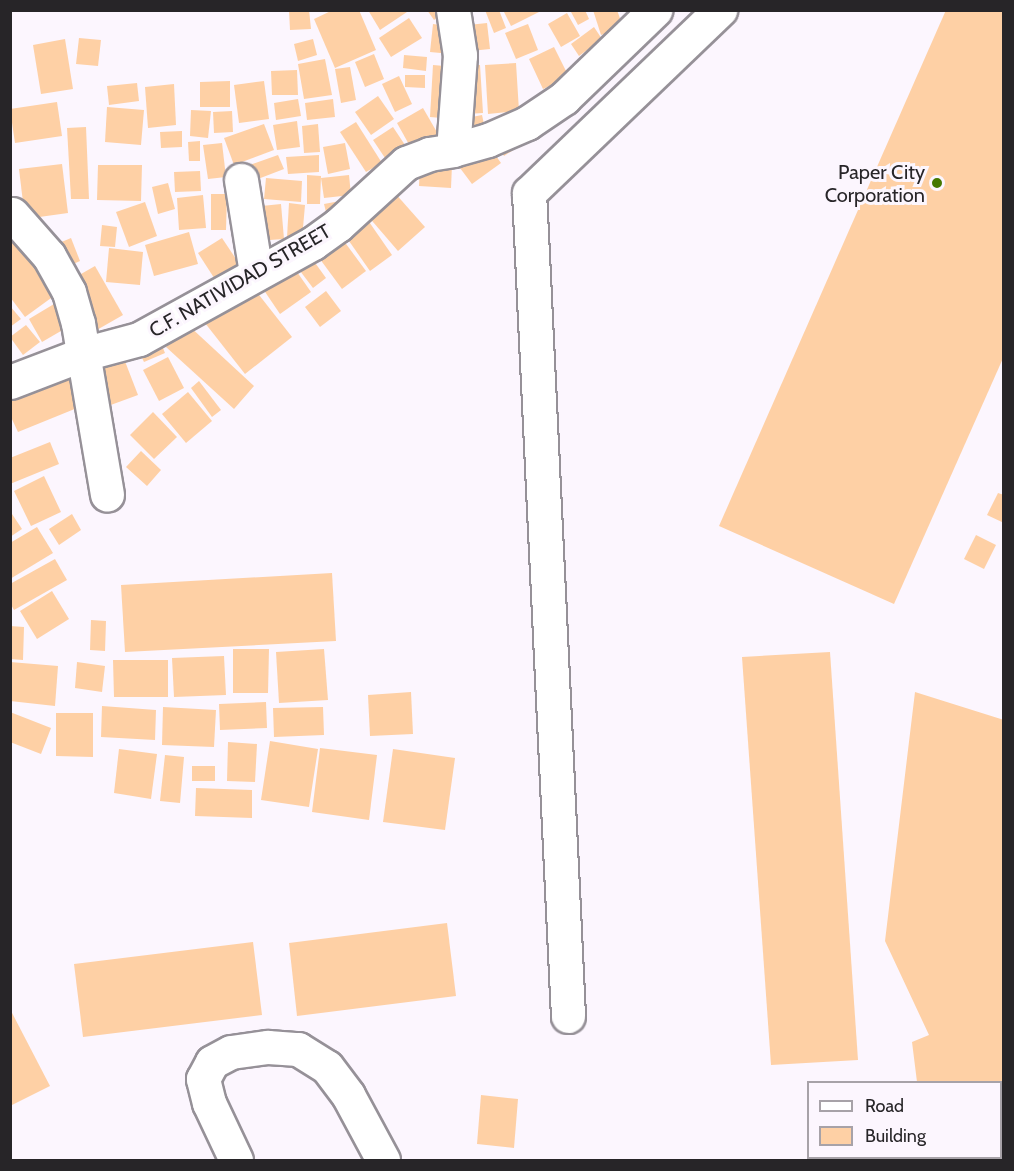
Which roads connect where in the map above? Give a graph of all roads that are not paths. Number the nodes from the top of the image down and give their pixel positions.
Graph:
1 (453, 10) edge
2 (720, 10) edge
3 (651, 12) edge
4 (453, 150) junction
5 (241, 180) dead end
6 (12, 213) dead end
7 (256, 273) junction
8 (83, 354) junction
9 (10, 382) edge
10 (107, 495) dead end
11 (567, 1016) dead end
12 (236, 1161) edge
13 (383, 1161) edge

1 - 4 street
2 - 11 street
3 - 4 street, C.F. NATIVIDAD STREET
4 - 7 street, C.F. NATIVIDAD STREET
5 - 7 street
6 - 8 street
7 - 8 street, C.F. NATIVIDAD STREET
8 - 9 street, C.F. NATIVIDAD STREET
8 - 10 street
12 - 13 street

